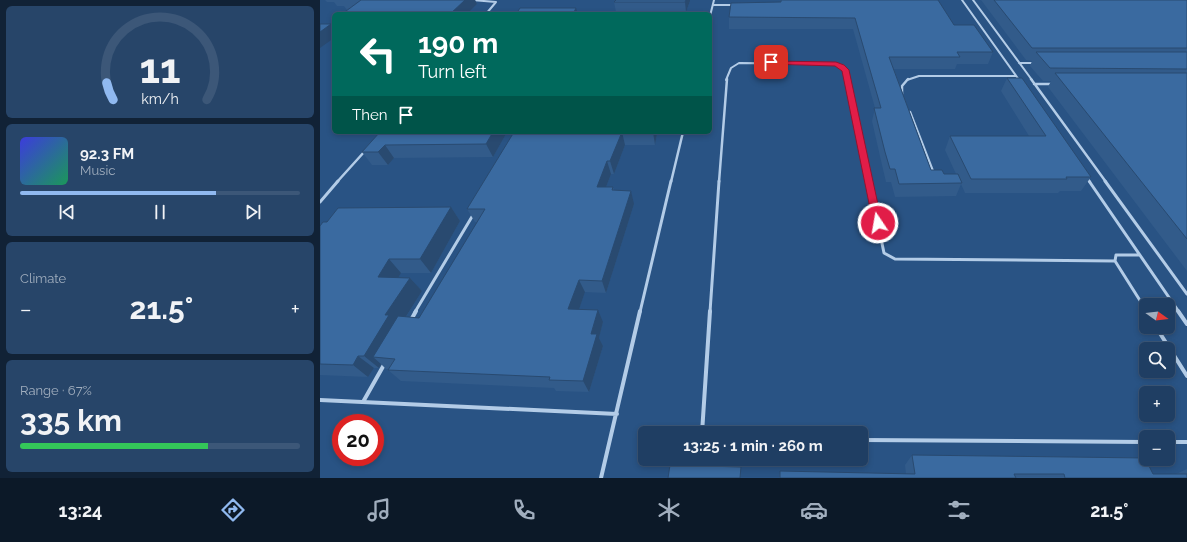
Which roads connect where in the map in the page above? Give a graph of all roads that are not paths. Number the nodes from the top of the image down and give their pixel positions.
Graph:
1 (472, 0) edge
2 (714, 0) edge
3 (962, 0) edge
4 (973, 0) edge
5 (713, 5) junction
6 (734, 5) edge
7 (488, 12) edge
8 (711, 12) edge
9 (1019, 63) junction
10 (1035, 63) edge
11 (1016, 76) junction
12 (1020, 82) edge
13 (1034, 84) junction
14 (1057, 84) edge
15 (904, 99) edge
16 (907, 106) edge
17 (683, 134) edge
18 (366, 150) edge
19 (1082, 171) edge
20 (935, 176) edge
21 (320, 202) edge
22 (473, 215) edge
23 (1139, 255) junction
24 (1115, 261) junction
25 (1187, 294) edge
26 (1139, 299) edge
27 (410, 322) edge
28 (1187, 324) edge
29 (1160, 334) edge
30 (386, 362) edge
31 (1187, 376) edge
32 (320, 400) edge
33 (363, 402) junction
34 (617, 414) junction
35 (702, 426) edge
36 (868, 440) edge
37 (1139, 442) edge
38 (1175, 442) edge
39 (1187, 442) edge
40 (601, 478) edge

1 - 7 lane
2 - 5 lane
3 - 11 lane
4 - 9 lane
5 - 6 lane
5 - 8 lane
9 - 10 lane
9 - 13 lane
11 - 12 lane
11 - 15 lane
13 - 14 lane
13 - 25 lane
16 - 20 lane
17 - 34 lane
18 - 21 lane
19 - 23 lane
22 - 27 lane
23 - 24 lane
23 - 28 lane
24 - 26 lane
24 - 35 lane
29 - 31 lane
30 - 33 lane
32 - 33 lane
33 - 34 lane
34 - 40 lane
36 - 37 lane
38 - 39 lane

